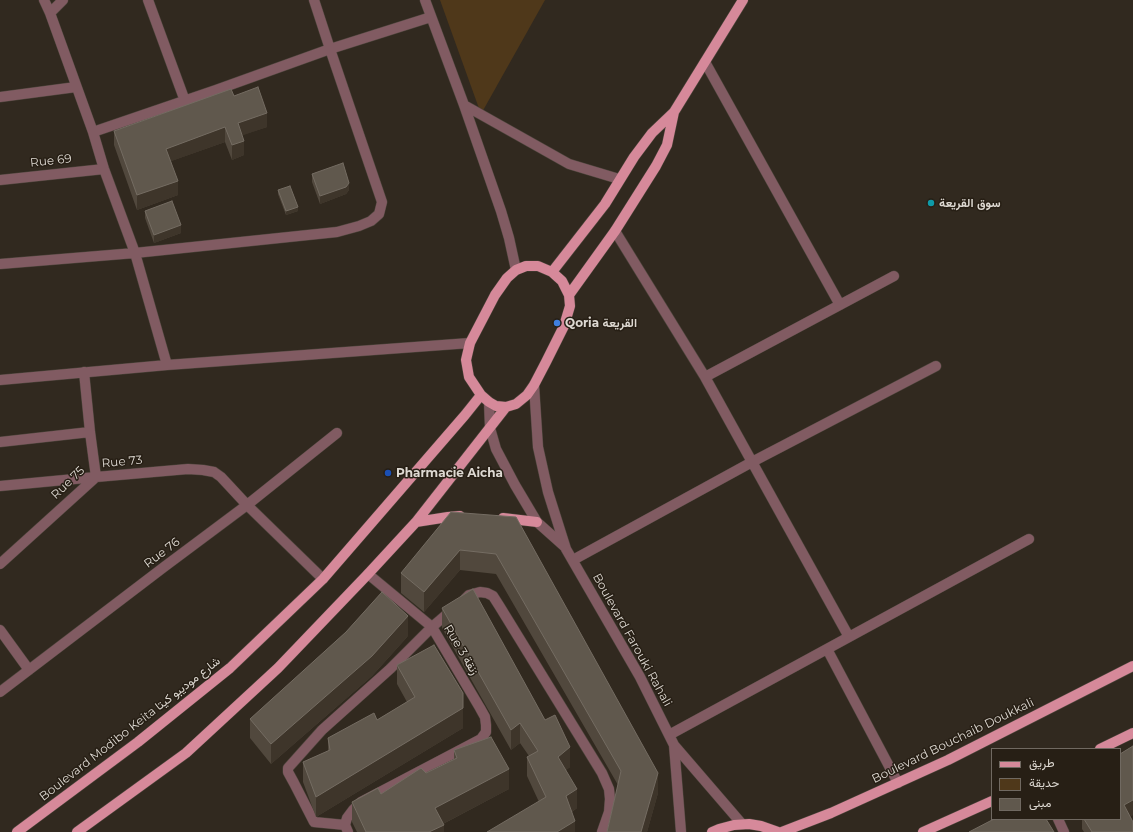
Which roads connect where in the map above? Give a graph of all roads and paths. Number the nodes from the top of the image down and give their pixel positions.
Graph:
1 (44, 0) edge
2 (63, 0) edge
3 (148, 0) edge
4 (314, 0) edge
5 (425, 0) edge
6 (743, 0) edge
7 (50, 13) junction
8 (431, 17) junction
9 (330, 49) junction
10 (706, 62) junction
11 (76, 87) junction
12 (0, 97) edge
13 (185, 101) junction
14 (464, 105) junction
15 (674, 112) junction
16 (93, 132) junction
17 (104, 169) junction
18 (619, 179) junction
19 (0, 180) edge
20 (616, 230) junction
21 (135, 253) junction
22 (0, 264) edge
23 (516, 270) junction
24 (552, 272) junction
25 (894, 276) dead end
26 (569, 295) junction
27 (840, 305) junction
28 (470, 343) junction
29 (167, 365) junction
30 (936, 366) dead end
31 (84, 372) junction
32 (705, 377) junction
33 (0, 380) edge
34 (534, 385) junction
35 (485, 399) junction
36 (506, 407) junction
37 (490, 428) junction
38 (90, 432) junction
39 (337, 433) dead end
40 (0, 442) edge
41 (752, 462) junction
42 (96, 477) junction
43 (0, 486) edge
44 (247, 505) junction
45 (470, 516) edge
46 (496, 518) edge
47 (416, 522) junction
48 (537, 522) junction
49 (1029, 539) dead end
50 (566, 549) junction
51 (573, 560) junction
52 (0, 564) edge
53 (368, 574) junction
54 (323, 579) junction
55 (432, 627) junction
56 (0, 630) edge
57 (849, 637) junction
58 (827, 649) junction
59 (1133, 666) edge
60 (29, 670) junction
61 (0, 692) edge
62 (1133, 733) edge
63 (669, 735) junction
64 (674, 745) junction
65 (1102, 748) edge
66 (898, 782) junction
67 (991, 801) edge
68 (1058, 820) edge
69 (742, 824) junction
70 (346, 828) edge
71 (17, 832) edge
72 (77, 832) edge
73 (602, 832) edge
74 (681, 832) edge
75 (712, 832) edge
76 (778, 832) edge
77 (782, 832) edge
78 (922, 832) edge
79 (1064, 832) edge

1 - 7 street
2 - 7 street
3 - 13 street
4 - 9 street
5 - 8 street
6 - 10 main road
7 - 11 street
8 - 9 street
8 - 14 street
9 - 13 street
9 - 21 street
10 - 15 main road
10 - 27 street
11 - 12 street
11 - 16 street
13 - 16 street
14 - 18 street
14 - 23 street
15 - 18 main road
15 - 20 main road
16 - 17 street
17 - 19 street, Rue 69
17 - 21 street
18 - 24 main road
20 - 26 main road
20 - 32 street
21 - 22 street
21 - 29 street
23 - 24 main road
23 - 28 main road
24 - 26 main road
25 - 27 street
26 - 34 main road
27 - 32 street
28 - 29 street
28 - 35 main road
29 - 31 street
30 - 41 street
31 - 33 street
31 - 38 street, Rue 75
32 - 41 street
34 - 36 main road
34 - 50 street, Boulevard Farouki Rahali
35 - 36 main road
35 - 37 street, Boulevard Farouki Rahali
35 - 54 main road, Boulevard Modibo Keita شارع موديبو كيتا
36 - 37 main road
37 - 47 main road
37 - 48 street, Boulevard Farouki Rahali
38 - 40 street
38 - 42 street, Rue 75
39 - 44 street, Rue 76
41 - 51 street
41 - 57 street
42 - 43 street, Rue 73
42 - 44 street, Rue 73
42 - 52 street, Rue 75
44 - 54 street
44 - 60 street, Rue 76
45 - 47 main road
46 - 48 main road
47 - 53 main road
48 - 50 street, Boulevard Farouki Rahali
49 - 57 street
50 - 51 street, Boulevard Farouki Rahali
51 - 63 street, Boulevard Farouki Rahali
53 - 55 street, Rue 3 زنقة
53 - 72 main road
54 - 71 main road, Boulevard Modibo Keita شارع موديبو كيتا
55 - 70 street
55 - 70 street, Rue 3 زنقة
55 - 73 street
56 - 60 street
57 - 58 street
58 - 63 street
58 - 66 street
59 - 66 main road, Boulevard Bouchaib Doukkali
60 - 61 street, Rue 76
62 - 65 main road
63 - 64 street, Boulevard Farouki Rahali
64 - 69 street, Boulevard Farouki Rahali
64 - 74 street, Boulevard Farouki Rahali
66 - 77 main road, Boulevard Bouchaib Doukkali
67 - 78 main road
68 - 79 street
69 - 75 main road
69 - 76 main road

